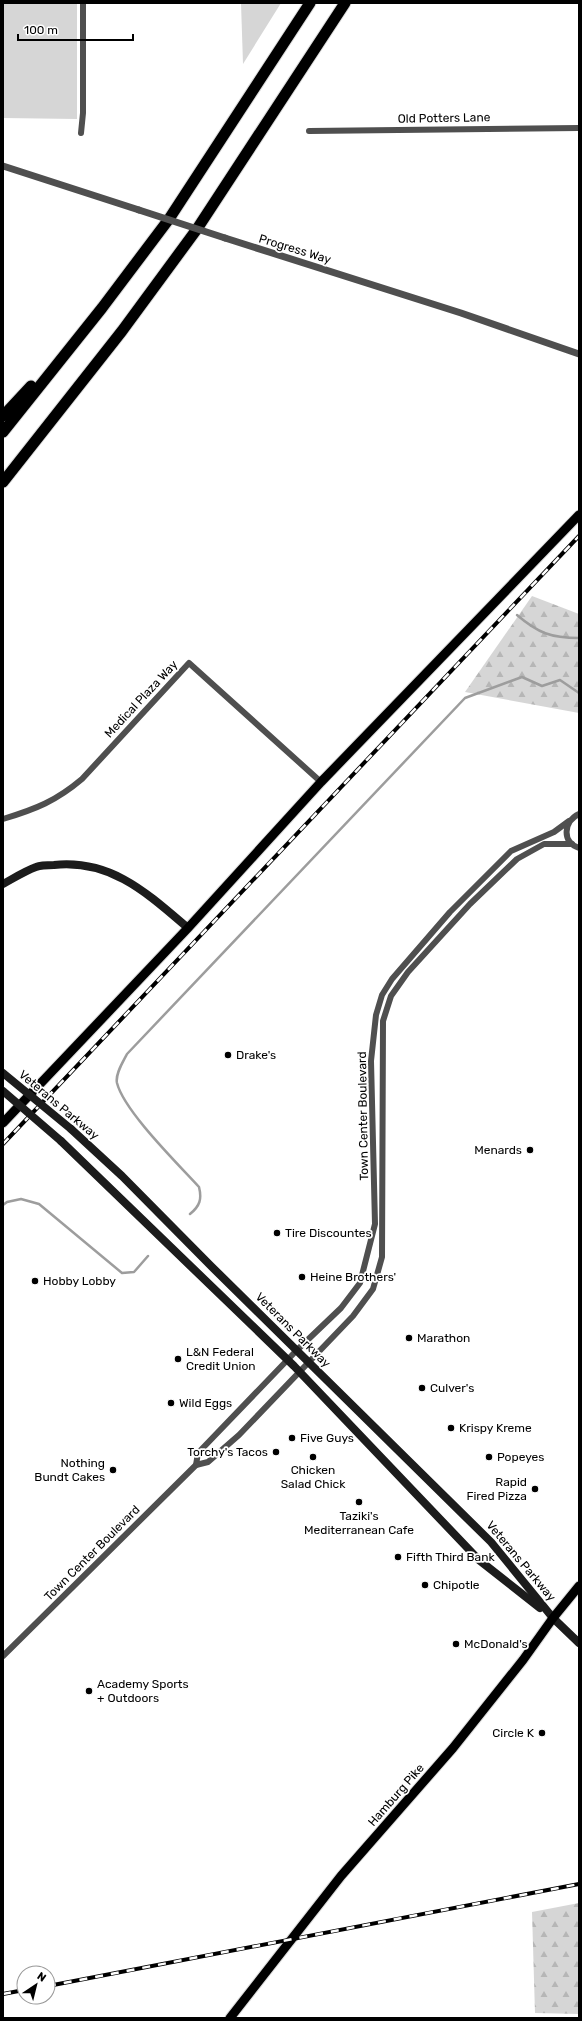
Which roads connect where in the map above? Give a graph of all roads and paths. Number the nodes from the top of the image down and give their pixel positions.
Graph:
1 (83, 3) edge
2 (310, 3) edge
3 (345, 3) edge
4 (579, 128) edge
5 (309, 131) dead end
6 (81, 133) dead end
7 (3, 166) edge
8 (82, 332) junction
9 (579, 354) edge
10 (3, 416) edge
11 (3, 432) edge
12 (3, 482) edge
13 (579, 515) edge
14 (321, 782) junction
15 (579, 814) edge
16 (3, 819) edge
17 (569, 821) junction
18 (572, 844) junction
19 (579, 848) edge
20 (3, 884) edge
21 (188, 928) junction
22 (3, 1073) edge
23 (3, 1091) edge
24 (3, 1123) edge
25 (296, 1351) junction
26 (288, 1360) junction
27 (308, 1362) junction
28 (298, 1371) junction
29 (196, 1465) junction
30 (579, 1586) edge
31 (553, 1618) junction
32 (579, 1643) edge
33 (3, 1656) edge
34 (230, 2018) edge

1 - 6 street
2 - 8 highway
3 - 12 highway
4 - 5 street, Old Potters Lane
7 - 9 street, Progress Way, bridge
8 - 10 highway
8 - 11 highway
13 - 14 main road
14 - 16 street, Medical Plaza Way
14 - 21 main road
15 - 17 street, Town Center Boulevard
17 - 18 street
17 - 25 street, Town Center Boulevard
18 - 19 street
18 - 27 street, Town Center Boulevard
20 - 21 main road
21 - 24 main road
22 - 25 main road, Veterans Parkway, bridge
23 - 26 main road, Veterans Parkway, bridge
25 - 26 street, Town Center Boulevard
25 - 27 main road, Veterans Parkway
26 - 28 main road, Veterans Parkway
26 - 29 street, Town Center Boulevard
27 - 28 street, Town Center Boulevard
27 - 31 main road, Veterans Parkway
28 - 29 street, Town Center Boulevard
28 - 31 main road, Veterans Parkway
29 - 33 street, Town Center Boulevard
30 - 31 main road, Hamburg Pike
31 - 32 main road, Veterans Parkway
31 - 34 main road, Hamburg Pike

